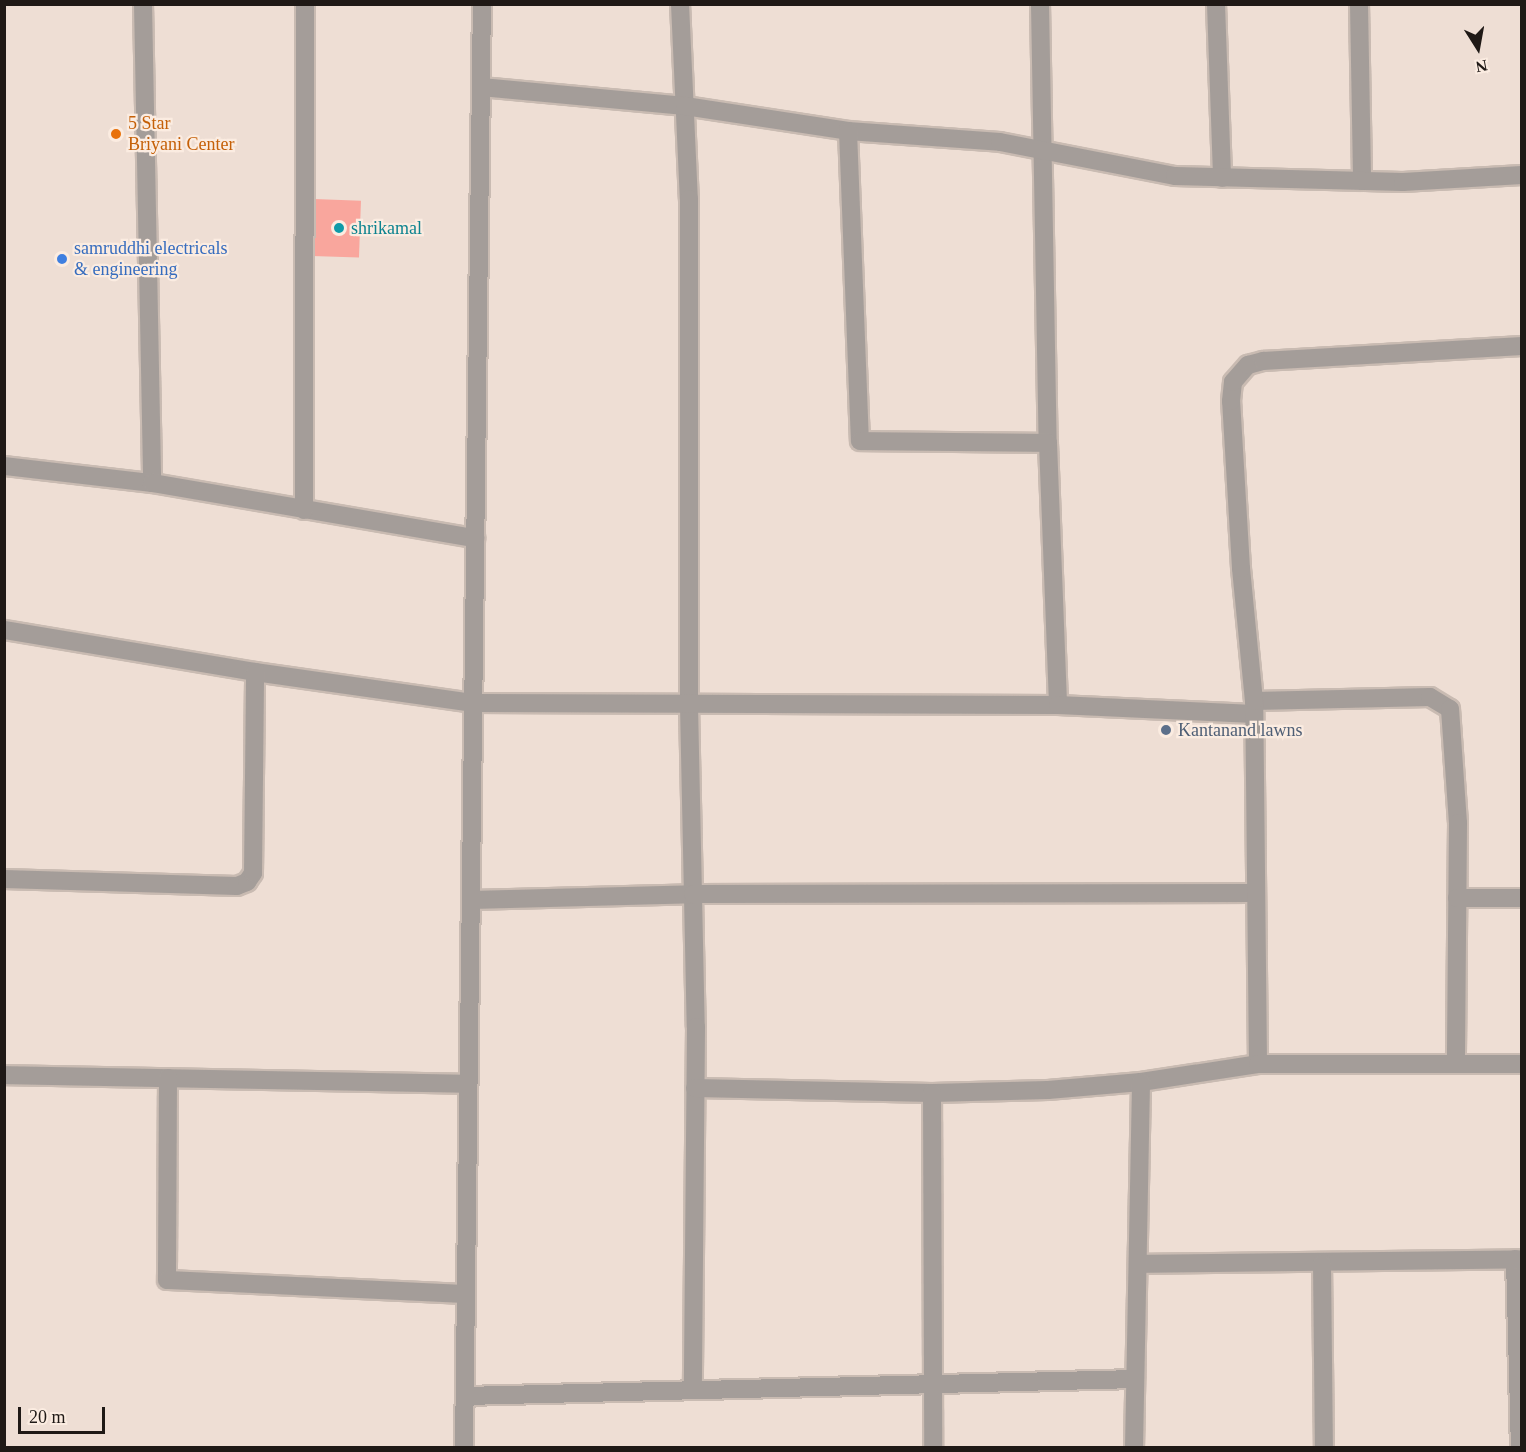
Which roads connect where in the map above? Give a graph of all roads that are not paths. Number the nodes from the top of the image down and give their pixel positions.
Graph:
1 (143, 4) edge
2 (305, 4) edge
3 (482, 4) edge
4 (680, 4) edge
5 (1040, 4) edge
6 (1216, 4) edge
7 (1359, 4) edge
8 (481, 87) junction
9 (685, 106) junction
10 (848, 131) junction
11 (1043, 149) junction
12 (1521, 175) edge
13 (1222, 178) junction
14 (1362, 181) junction
15 (1521, 346) edge
16 (1048, 443) junction
17 (4, 466) edge
18 (152, 483) junction
19 (304, 510) junction
20 (475, 538) junction
21 (4, 630) edge
22 (255, 672) junction
23 (474, 703) junction
24 (689, 705) junction
25 (1058, 705) junction
26 (1254, 707) junction
27 (4, 879) edge
28 (1256, 893) junction
29 (693, 894) junction
30 (1457, 898) junction
31 (1521, 898) edge
32 (471, 900) junction
33 (1456, 1063) junction
34 (1258, 1064) junction
35 (1521, 1064) edge
36 (4, 1075) edge
37 (168, 1078) junction
38 (1141, 1082) junction
39 (468, 1084) junction
40 (695, 1088) junction
41 (932, 1093) junction
42 (1518, 1259) edge
43 (1138, 1264) junction
44 (1322, 1264) junction
45 (466, 1294) junction
46 (1135, 1378) junction
47 (933, 1382) junction
48 (693, 1389) junction
49 (465, 1396) junction
50 (464, 1448) edge
51 (933, 1448) edge
52 (1134, 1448) edge
53 (1324, 1448) edge
54 (1520, 1448) edge

1 - 18 street
2 - 19 street
3 - 8 street
4 - 9 street
5 - 11 street
6 - 13 street
7 - 14 street
8 - 9 street
8 - 20 street
9 - 10 street
9 - 24 street
10 - 11 street
10 - 16 street
11 - 13 street
11 - 16 street
12 - 14 street
13 - 14 street
15 - 26 street
16 - 25 street
17 - 18 street
18 - 19 street
19 - 20 street
20 - 23 street
21 - 22 street
22 - 23 street
22 - 27 street
23 - 24 street
23 - 32 street
24 - 25 street
24 - 29 street
25 - 26 street
26 - 28 street
26 - 30 street
28 - 29 street
28 - 34 street
29 - 32 street
29 - 40 street
30 - 31 street
30 - 33 street
32 - 39 street
33 - 34 street
33 - 35 street
34 - 38 street
36 - 37 street
37 - 39 street
37 - 45 street
38 - 41 street
38 - 43 street
39 - 45 street
40 - 41 street
40 - 48 street
41 - 47 street
42 - 44 street
42 - 54 street
43 - 44 street
43 - 46 street
44 - 53 street
45 - 49 street
46 - 47 street
46 - 52 street
47 - 48 street
47 - 51 street
48 - 49 street
49 - 50 street

